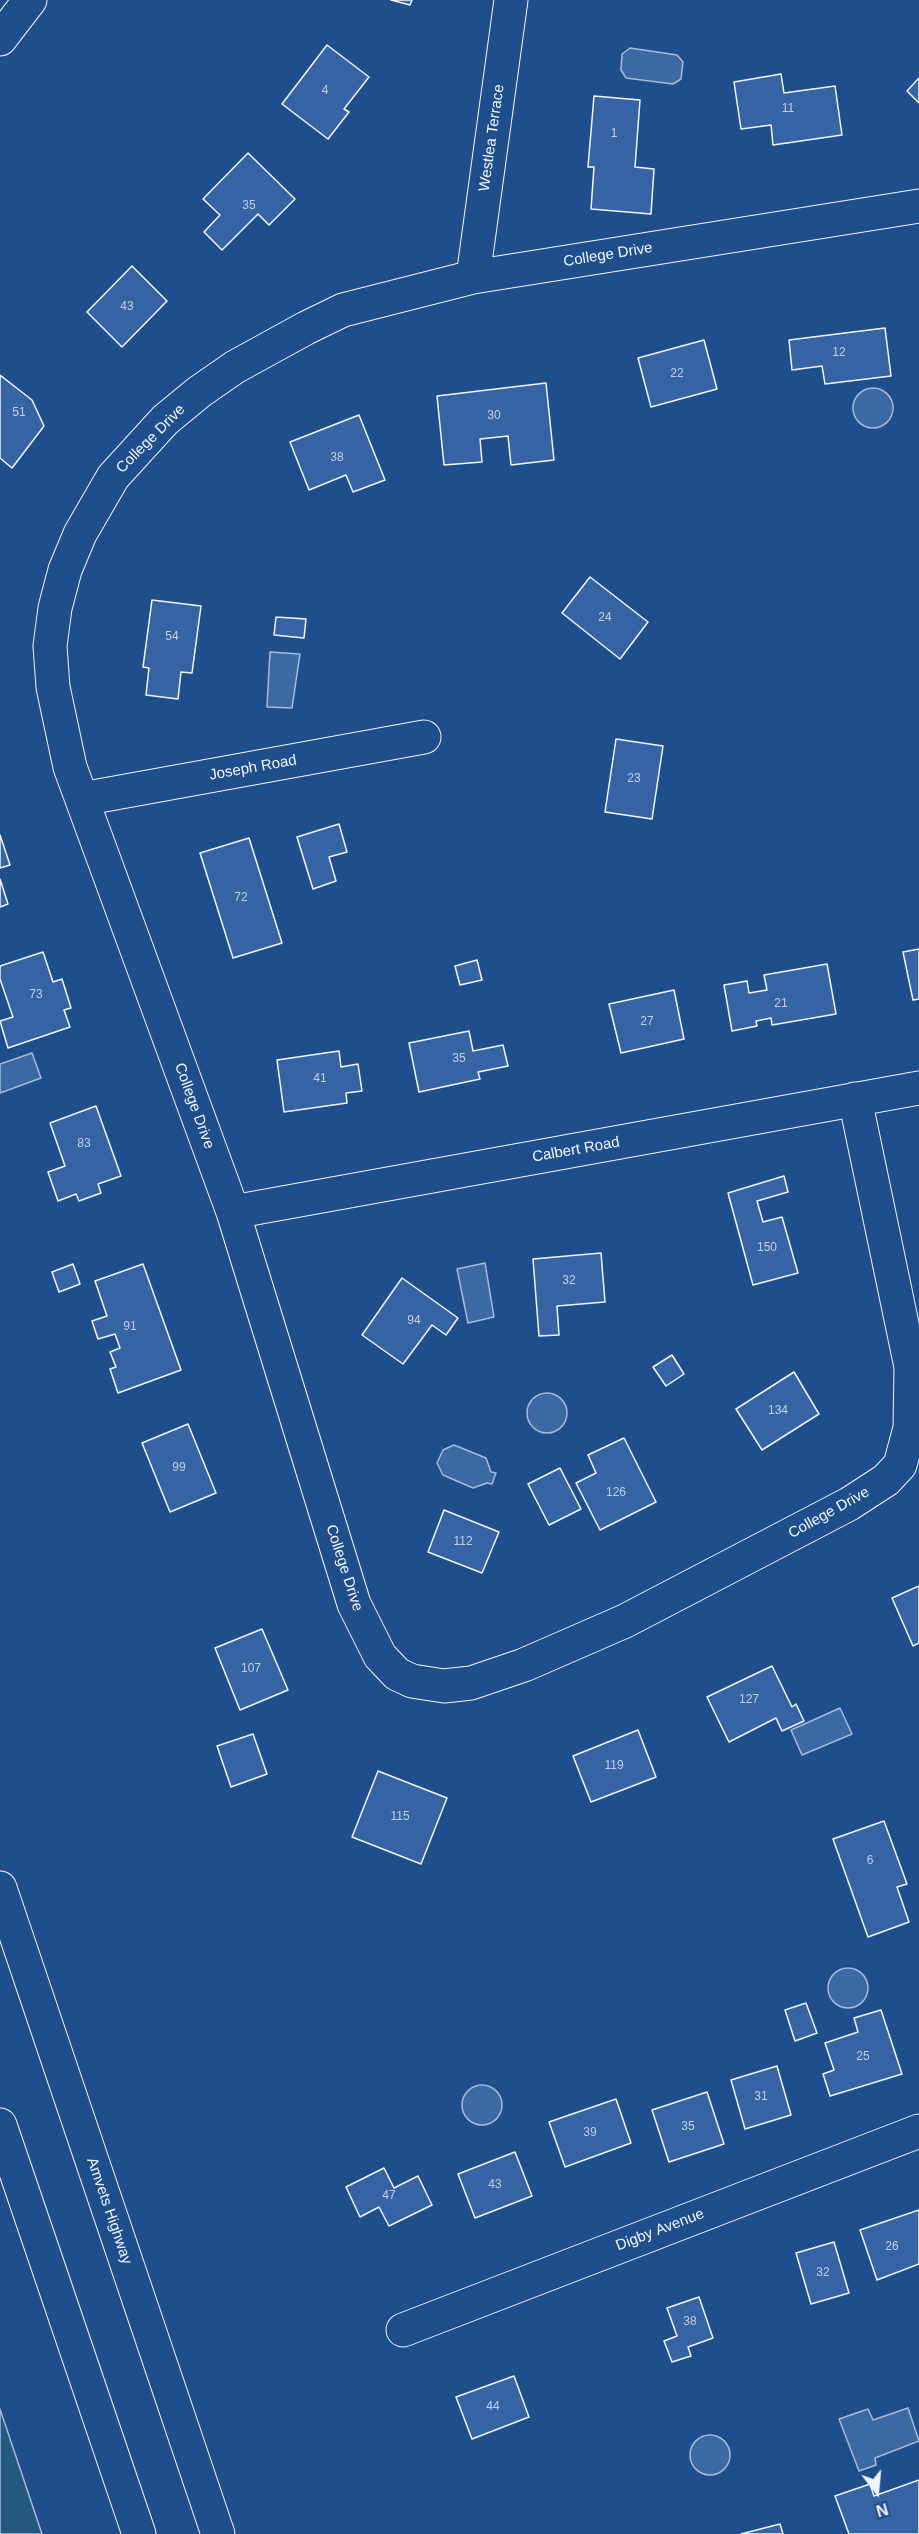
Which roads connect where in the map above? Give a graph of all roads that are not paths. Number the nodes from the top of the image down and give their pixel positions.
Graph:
1 (30, 0) edge
2 (511, 0) edge
3 (0, 39) edge
4 (919, 206) edge
5 (473, 277) junction
6 (424, 737) dead end
7 (82, 799) junction
8 (919, 1088) edge
9 (855, 1099) junction
10 (233, 1212) junction
11 (0, 1888) edge
12 (0, 2125) edge
13 (919, 2131) edge
14 (403, 2330) dead end
15 (139, 2534) edge
16 (218, 2534) edge

1 - 3 main road
2 - 5 main road, Westlea Terrace
4 - 5 main road, College Drive
5 - 7 main road, College Drive
6 - 7 main road, Joseph Road
7 - 10 main road, College Drive
8 - 9 main road, Calbert Road
9 - 10 main road, Calbert Road
9 - 10 main road, College Drive
11 - 16 main road, Amvets Highway
12 - 15 main road
13 - 14 main road, Digby Avenue

